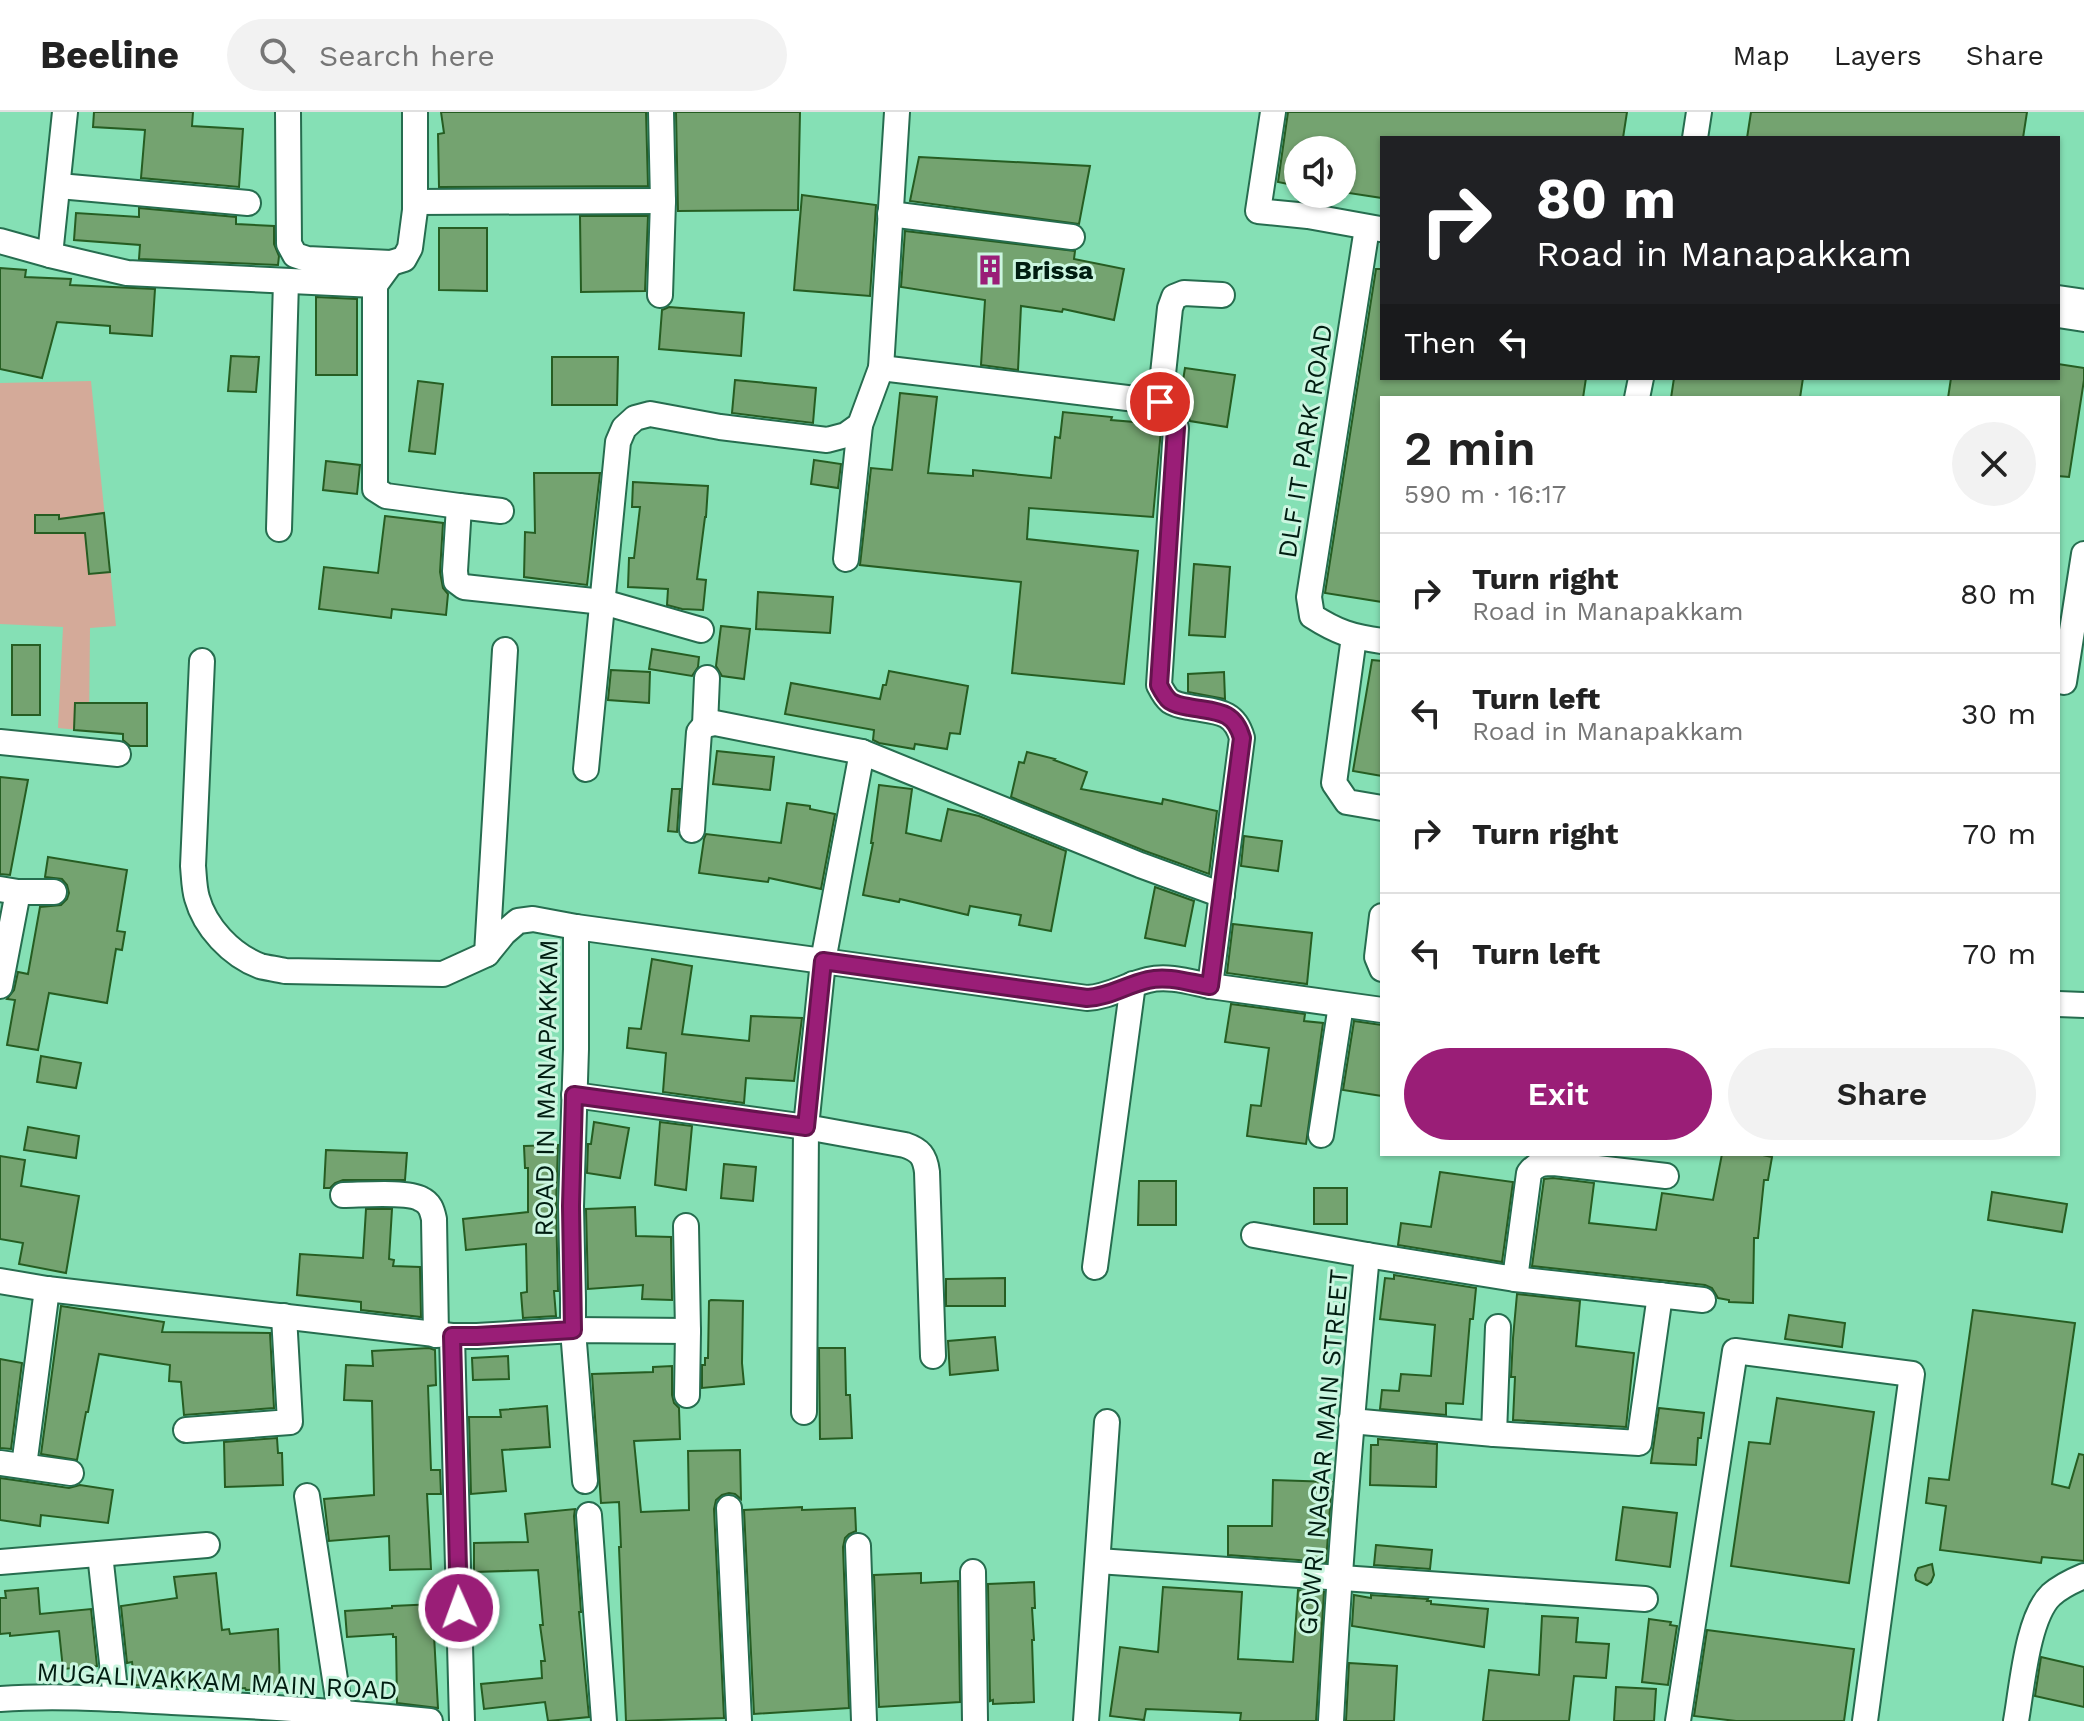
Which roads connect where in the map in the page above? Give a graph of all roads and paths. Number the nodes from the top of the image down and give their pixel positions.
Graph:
1 (65, 112) edge
2 (288, 112) edge
3 (415, 112) edge
4 (661, 112) edge
5 (897, 112) edge
6 (1273, 112) edge
7 (1684, 112) edge
8 (1699, 112) edge
9 (1680, 136) edge
10 (1695, 136) edge
11 (59, 186) junction
12 (663, 201) junction
13 (415, 202) junction
14 (248, 203) dead end
15 (890, 214) junction
16 (1374, 229) edge
17 (1072, 237) dead end
18 (0, 241) edge
19 (50, 255) junction
20 (391, 263) junction
21 (286, 281) junction
22 (375, 285) junction
23 (660, 295) dead end
24 (1222, 295) dead end
25 (2060, 298) edge
26 (2084, 302) edge
27 (2060, 315) edge
28 (2084, 318) edge
29 (881, 368) junction
30 (1160, 402) junction
31 (860, 425) junction
32 (459, 506) junction
33 (501, 511) dead end
34 (279, 529) dead end
35 (2084, 554) edge
36 (846, 559) dead end
37 (603, 602) junction
38 (701, 630) dead end
39 (1354, 637) junction
40 (1380, 641) edge
41 (505, 650) dead end
42 (202, 661) dead end
43 (707, 678) dead end
44 (2069, 683) edge
45 (705, 725) junction
46 (0, 742) edge
47 (862, 752) junction
48 (118, 754) dead end
49 (586, 769) dead end
50 (1380, 808) edge
51 (692, 830) dead end
52 (9, 890) edge
53 (54, 892) dead end
54 (1222, 895) junction
55 (576, 927) junction
56 (1380, 932) edge
57 (487, 954) junction
58 (823, 961) junction
59 (1380, 964) edge
60 (1133, 984) junction
61 (0, 986) edge
62 (1210, 986) junction
63 (2060, 1004) edge
64 (1341, 1005) junction
65 (2084, 1005) edge
66 (1380, 1010) edge
67 (574, 1095) junction
68 (806, 1127) junction
69 (1321, 1135) dead end
70 (1666, 1176) dead end
71 (343, 1195) dead end
72 (686, 1226) dead end
73 (1254, 1235) dead end
74 (1367, 1255) junction
75 (1095, 1267) dead end
76 (1515, 1279) junction
77 (0, 1281) edge
78 (47, 1289) junction
79 (1660, 1295) junction
80 (1703, 1300) dead end
81 (284, 1316) junction
82 (1498, 1327) dead end
83 (573, 1330) junction
84 (688, 1331) junction
85 (444, 1335) junction
86 (933, 1356) dead end
87 (687, 1395) dead end
88 (804, 1412) dead end
89 (1351, 1421) junction
90 (1107, 1422) dead end
91 (186, 1430) dead end
92 (1494, 1434) junction
93 (12, 1464) edge
94 (71, 1473) dead end
95 (585, 1481) dead end
96 (307, 1496) dead end
97 (729, 1508) dead end
98 (589, 1515) dead end
99 (207, 1545) dead end
100 (858, 1546) dead end
101 (100, 1554) junction
102 (1098, 1561) junction
103 (0, 1562) edge
104 (973, 1572) dead end
105 (2084, 1576) edge
106 (1338, 1578) junction
107 (1645, 1599) dead end
108 (0, 1699) edge
109 (116, 1699) junction
110 (340, 1712) junction
111 (430, 1721) edge
112 (462, 1721) edge
113 (604, 1721) edge
114 (739, 1721) edge
115 (864, 1721) edge
116 (975, 1721) edge
117 (1086, 1721) edge
118 (1331, 1721) edge
119 (1678, 1721) edge
120 (1865, 1721) edge
121 (2016, 1721) edge

1 - 11 street
2 - 20 street
3 - 13 street
4 - 12 street
5 - 15 street
6 - 16 street, DLF IT PARK ROAD
7 - 9 street
8 - 10 street
11 - 14 street
11 - 19 street
12 - 13 street
12 - 23 street
13 - 20 street
15 - 17 street
15 - 29 street
16 - 39 street, DLF IT PARK ROAD
18 - 19 street
19 - 21 street
20 - 22 street
21 - 22 street
21 - 34 street
22 - 32 street
24 - 30 street
25 - 26 street
27 - 28 street
29 - 30 street
29 - 31 street
30 - 54 street
31 - 36 street
31 - 37 street
32 - 33 street
32 - 37 street
35 - 44 street
37 - 38 street
37 - 49 street
39 - 40 street, DLF IT PARK ROAD
39 - 50 street
41 - 57 street
42 - 57 street
43 - 45 street
45 - 47 street
45 - 51 street
46 - 48 street
47 - 54 street
47 - 58 street
52 - 53 street
52 - 61 street
54 - 62 street
55 - 57 street
55 - 58 street, ROAD IN MANAPAKKAM
55 - 67 street, ROAD IN MANAPAKKAM
56 - 59 street
58 - 60 street, ROAD IN MANAPAKKAM
58 - 68 street
60 - 62 street, ROAD IN MANAPAKKAM
60 - 75 street
62 - 64 street, ROAD IN MANAPAKKAM
63 - 65 street
64 - 66 street, ROAD IN MANAPAKKAM
64 - 69 street
67 - 68 street
67 - 83 street, ROAD IN MANAPAKKAM
68 - 86 street
68 - 88 street
70 - 76 street
71 - 85 street
72 - 84 street
73 - 74 street, GOWRI NAGAR MAIN STREET
74 - 76 street
74 - 89 street, GOWRI NAGAR MAIN STREET
76 - 79 street
77 - 78 street
78 - 81 street
78 - 93 street
79 - 80 street
79 - 92 street
81 - 85 street
81 - 91 street
82 - 92 street
83 - 84 street
83 - 85 street
83 - 95 street, ROAD IN MANAPAKKAM
84 - 87 street
85 - 112 street
89 - 92 street
89 - 106 street, GOWRI NAGAR MAIN STREET
90 - 102 street
93 - 94 street
96 - 110 street
97 - 114 street
98 - 113 street
99 - 101 street
100 - 115 street
101 - 103 street
101 - 109 street
102 - 106 street
102 - 117 street
104 - 116 street
105 - 121 street
106 - 107 street
106 - 118 street, GOWRI NAGAR MAIN STREET
108 - 109 street, MUGALIVAKKAM MAIN ROAD
109 - 110 street, MUGALIVAKKAM MAIN ROAD
110 - 111 street, MUGALIVAKKAM MAIN ROAD
119 - 120 street

